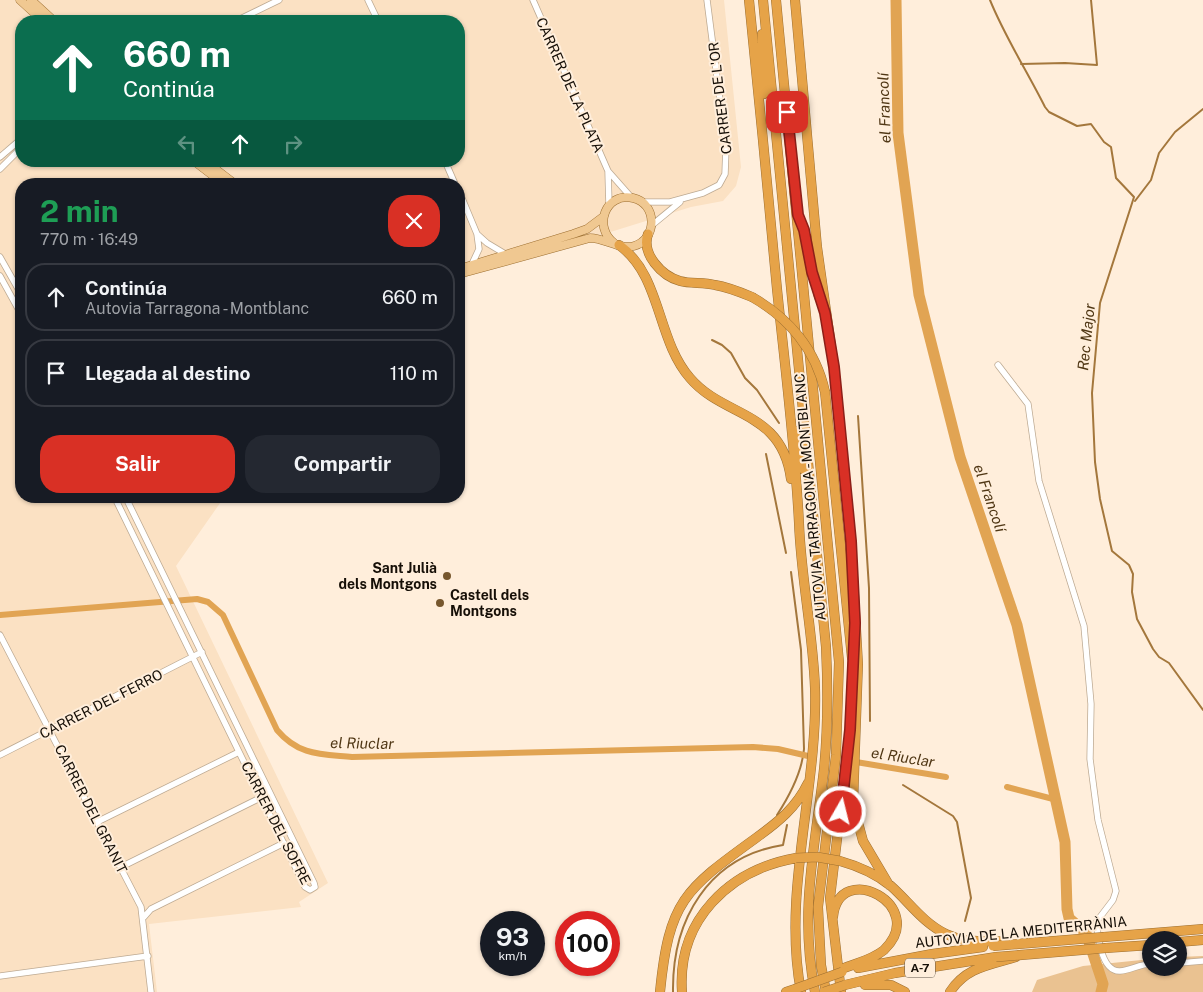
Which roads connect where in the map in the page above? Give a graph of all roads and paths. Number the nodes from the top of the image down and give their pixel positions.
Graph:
1 (20, 0) edge
2 (32, 0) edge
3 (279, 0) edge
4 (368, 0) edge
5 (532, 0) edge
6 (707, 0) edge
7 (750, 0) edge
8 (776, 0) edge
9 (795, 0) edge
10 (763, 2) edge
11 (36, 15) edge
12 (48, 15) edge
13 (248, 15) edge
14 (375, 15) edge
15 (15, 144) edge
16 (15, 154) edge
17 (765, 155) junction
18 (0, 157) edge
19 (202, 167) edge
20 (213, 167) edge
21 (0, 169) edge
22 (608, 171) junction
23 (216, 178) edge
24 (227, 178) edge
25 (631, 197) junction
26 (684, 200) junction
27 (643, 202) junction
28 (465, 205) edge
29 (609, 205) junction
30 (798, 215) junction
31 (603, 217) junction
32 (652, 225) junction
33 (477, 234) junction
34 (648, 234) junction
35 (616, 244) junction
36 (507, 254) junction
37 (0, 257) edge
38 (472, 264) junction
39 (465, 267) edge
40 (465, 272) edge
41 (0, 276) edge
42 (15, 283) edge
43 (15, 303) edge
44 (825, 313) junction
45 (998, 365) dead end
46 (790, 402) junction
47 (117, 503) edge
48 (128, 503) edge
49 (812, 505) junction
50 (798, 523) junction
51 (855, 623) junction
52 (0, 635) edge
53 (202, 652) junction
54 (191, 658) junction
55 (852, 661) junction
56 (50, 730) junction
57 (239, 752) junction
58 (0, 755) edge
59 (810, 779) junction
60 (262, 797) junction
61 (97, 822) junction
62 (284, 843) junction
63 (121, 867) junction
64 (889, 885) junction
65 (144, 917) junction
66 (832, 927) junction
67 (1203, 929) edge
68 (1203, 940) edge
69 (1187, 941) edge
70 (992, 944) junction
71 (1142, 946) edge
72 (148, 956) junction
73 (997, 960) junction
74 (1203, 962) edge
75 (1187, 963) edge
76 (1142, 965) edge
77 (842, 971) junction
78 (0, 976) edge
79 (844, 989) edge
80 (794, 991) edge
81 (827, 991) edge
82 (151, 992) edge
83 (660, 992) edge
84 (682, 992) edge
85 (815, 992) edge
86 (905, 992) edge
87 (950, 992) edge

1 - 11 main road
2 - 12 main road
3 - 13 street
4 - 14 street
5 - 22 street, CARRER DE LA PLATA
6 - 26 street, CARRER DE L'OR
7 - 17 highway
8 - 30 highway, AUTOVIA TARRAGONA - MONTBLANC
9 - 44 highway
10 - 17 highway
10 - 49 highway, AUTOVIA TARRAGONA - MONTBLANC
15 - 18 street
16 - 21 street
17 - 46 highway
19 - 23 main road
20 - 24 main road
22 - 25 street, CARRER DE LA PLATA
22 - 29 street, CARRER DE LA PLATA
25 - 27 main road
25 - 29 main road
26 - 27 street, CARRER DE L'OR
26 - 32 street, CARRER DE L'OR
27 - 32 main road
28 - 33 street
29 - 31 main road
30 - 44 highway
30 - 81 highway, AUTOVIA TARRAGONA - MONTBLANC
31 - 35 main road
31 - 36 main road
32 - 34 main road
33 - 36 street
33 - 38 street
34 - 35 main road
34 - 55 highway, bridge
35 - 40 main road
35 - 50 highway
36 - 38 main road
37 - 42 street
38 - 39 main road
41 - 43 street
44 - 51 highway
45 - 76 street
46 - 49 highway
46 - 50 highway
47 - 54 street, CARRER DEL SOFRE
48 - 53 street, CARRER DEL SOFRE
49 - 85 highway, AUTOVIA TARRAGONA - MONTBLANC
50 - 59 highway
51 - 55 highway
51 - 64 highway
52 - 56 street, CARRER DEL GRANIT
53 - 54 street, CARRER DEL FERRO
53 - 62 street, CARRER DEL SOFRE
54 - 56 street, CARRER DEL FERRO
54 - 57 street, CARRER DEL SOFRE
55 - 66 highway
56 - 58 street, CARRER DEL FERRO
56 - 61 street, CARRER DEL GRANIT
57 - 60 street, CARRER DEL SOFRE
57 - 61 street
59 - 80 highway
59 - 83 highway
60 - 62 street, CARRER DEL SOFRE
60 - 63 street
61 - 63 street, CARRER DEL GRANIT
62 - 65 street
63 - 65 street, CARRER DEL GRANIT
64 - 70 highway
64 - 84 highway, bridge
65 - 72 street, CARRER DEL GRANIT
66 - 77 highway
66 - 79 highway
67 - 70 highway, AUTOVIA DE LA MEDITERRÀNIA / A-7, bridge
68 - 69 highway
70 - 77 highway, AUTOVIA DE LA MEDITERRÀNIA / A-7
71 - 73 highway, AUTOVIA DE LA MEDITERRÀNIA / A-7, bridge
72 - 78 street
72 - 82 street, CARRER DEL GRANIT
73 - 79 highway, AUTOVIA DE LA MEDITERRÀNIA / A-7
73 - 87 highway
74 - 75 street
77 - 80 highway, bridge
79 - 81 highway, bridge
79 - 86 highway

